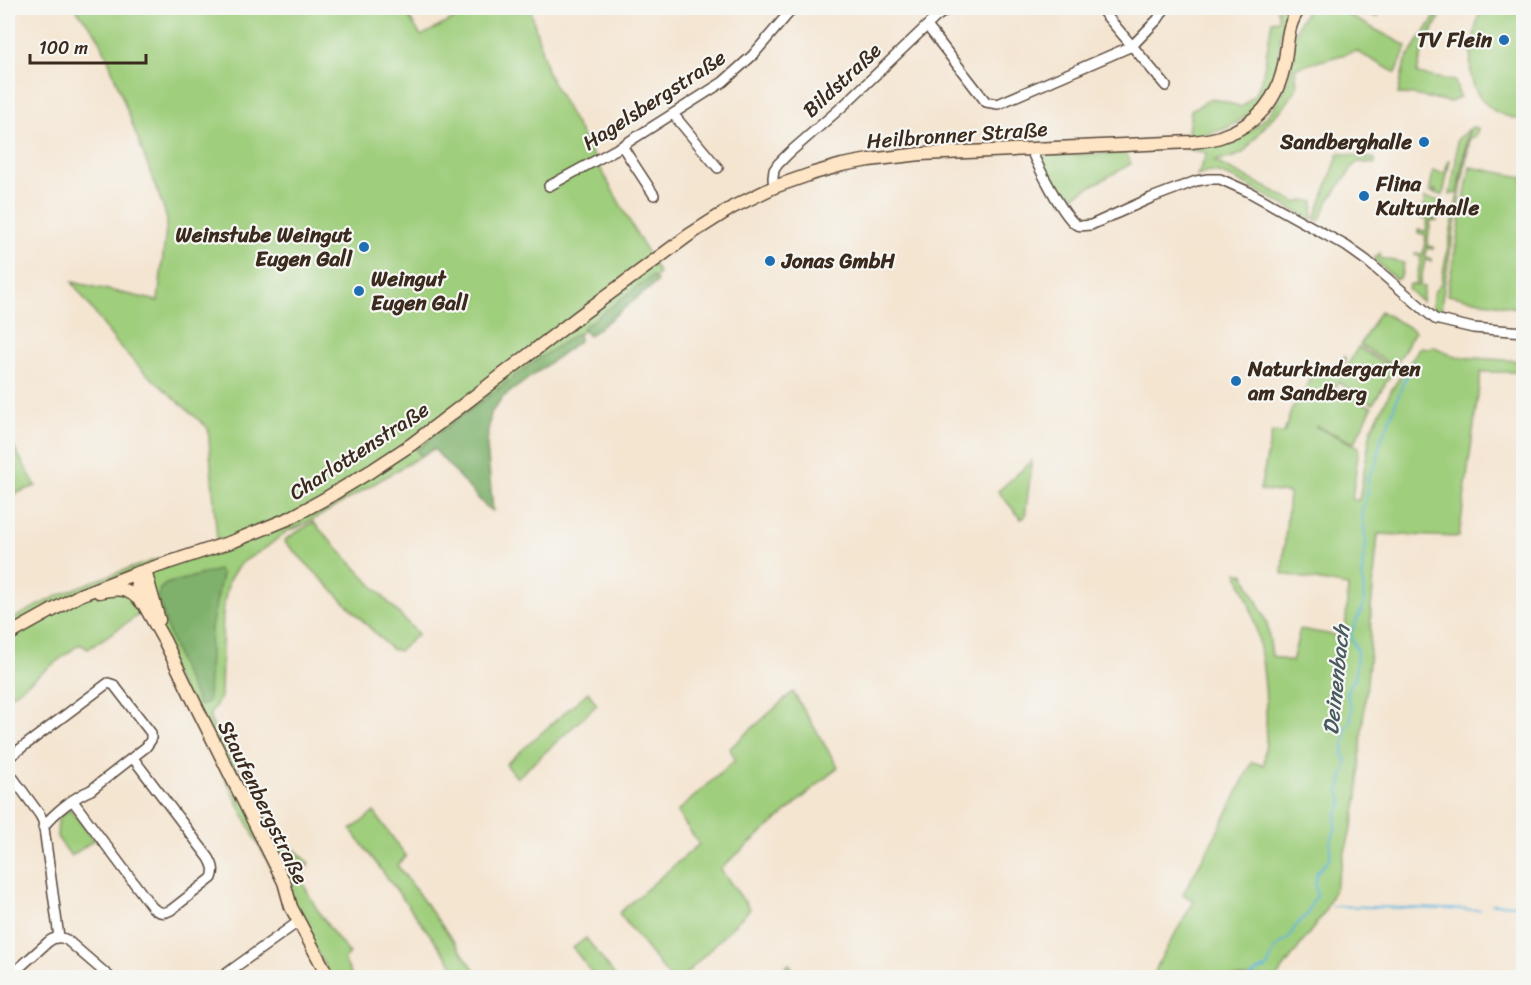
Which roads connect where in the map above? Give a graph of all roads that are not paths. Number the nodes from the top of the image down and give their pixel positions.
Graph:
1 (793, 8) edge
2 (928, 8) edge
3 (949, 8) edge
4 (1100, 8) edge
5 (1165, 8) edge
6 (1300, 8) edge
7 (936, 17) junction
8 (927, 26) junction
9 (1132, 46) junction
10 (1166, 86) dead end
11 (673, 114) junction
12 (622, 146) junction
13 (1030, 148) junction
14 (718, 168) dead end
15 (549, 186) dead end
16 (774, 187) junction
17 (654, 195) dead end
18 (578, 318) joint
19 (1524, 332) edge
20 (139, 572) junction
21 (80, 595) junction
22 (146, 608) junction
23 (8, 636) edge
24 (165, 642) junction
25 (8, 758) edge
26 (133, 758) junction
27 (8, 771) edge
28 (72, 801) junction
29 (44, 827) junction
30 (298, 922) junction
31 (59, 937) junction
32 (8, 978) edge
33 (111, 978) edge
34 (220, 978) edge
35 (329, 978) edge

1 - 11 street, Hagelsbergstraße
2 - 7 street
3 - 7 street, Bildstraße
4 - 9 street
5 - 9 street
6 - 13 main road, Heilbronner Straße
7 - 8 street, Bildstraße
8 - 9 street
8 - 16 street, Bildstraße
9 - 10 street
11 - 12 street, Hagelsbergstraße
11 - 14 street
12 - 15 street, Hagelsbergstraße
12 - 17 street
13 - 16 main road, Heilbronner Straße
13 - 19 street
16 - 18 main road, Heilbronner Straße
18 - 20 main road, Charlottenstraße
20 - 21 main road, Charlottenstraße
20 - 22 main road, Staufenbergstraße
20 - 24 main road, Staufenbergstraße
21 - 22 main road, Staufenbergstraße
21 - 23 main road, Charlottenstraße
22 - 24 main road, Staufenbergstraße
24 - 30 main road, Staufenbergstraße
25 - 26 street
26 - 28 street
26 - 28 street
27 - 29 street
28 - 29 street
29 - 31 street
30 - 34 street
30 - 35 main road, Staufenbergstraße
31 - 32 street
31 - 33 street

